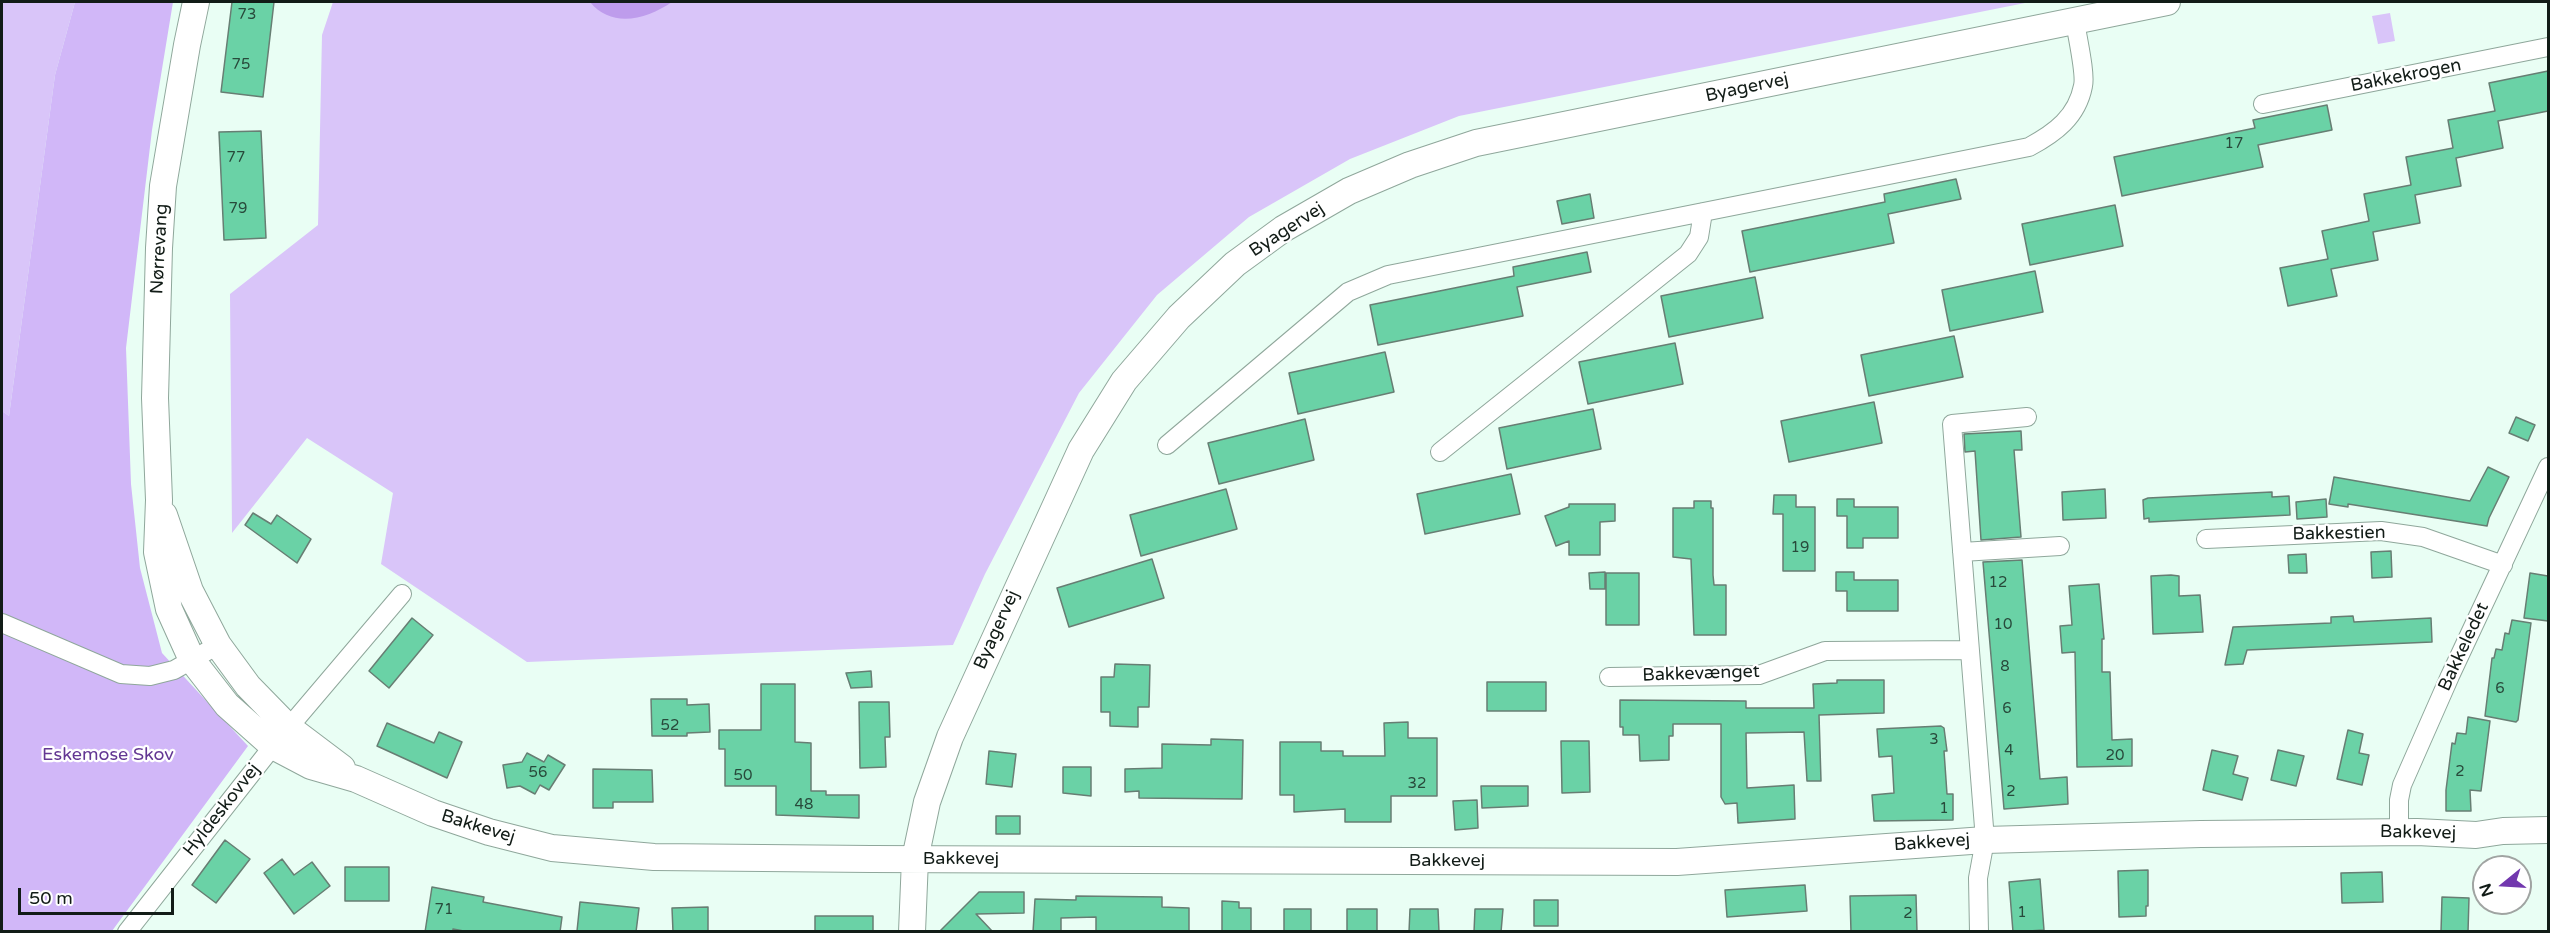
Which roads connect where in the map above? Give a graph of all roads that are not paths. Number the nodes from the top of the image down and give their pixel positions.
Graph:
1 (196, 2) edge
2 (2167, 2) edge
3 (2075, 21) junction
4 (2548, 47) edge
5 (2263, 104) dead end
6 (1703, 212) junction
7 (2026, 417) dead end
8 (1167, 445) dead end
9 (1440, 452) dead end
10 (2548, 468) edge
11 (159, 500) junction
12 (2206, 539) dead end
13 (2060, 546) dead end
14 (1962, 552) junction
15 (2503, 565) junction
16 (402, 594) dead end
17 (2, 622) edge
18 (218, 645) junction
19 (1970, 650) junction
20 (192, 660) junction
21 (1609, 677) dead end
22 (281, 737) junction
23 (2548, 830) edge
24 (2399, 832) junction
25 (1985, 840) junction
26 (915, 859) junction
27 (127, 932) edge
28 (912, 932) edge
29 (1980, 932) edge

1 - 11 street, Nørrevang
2 - 3 street, Byagervej
3 - 6 street
3 - 26 street, Byagervej
4 - 5 street, Bakkekrogen
6 - 8 street
6 - 9 street
7 - 14 street
10 - 15 street, Bakkeledet
11 - 18 street, Nørrevang
11 - 20 street, Nørrevang
12 - 15 street, Bakkestien
13 - 14 street
14 - 19 street
15 - 24 street, Bakkeledet
16 - 22 street
17 - 20 street
18 - 20 street
18 - 22 street, Bakkevej
19 - 21 street, Bakkevænget
19 - 25 street
20 - 22 street, Bakkevej
22 - 26 street, Bakkevej
22 - 27 street, Hyldeskovvej
23 - 24 street, Bakkevej
24 - 25 street, Bakkevej
25 - 26 street, Bakkevej
25 - 29 street
26 - 28 street, Byagervej

